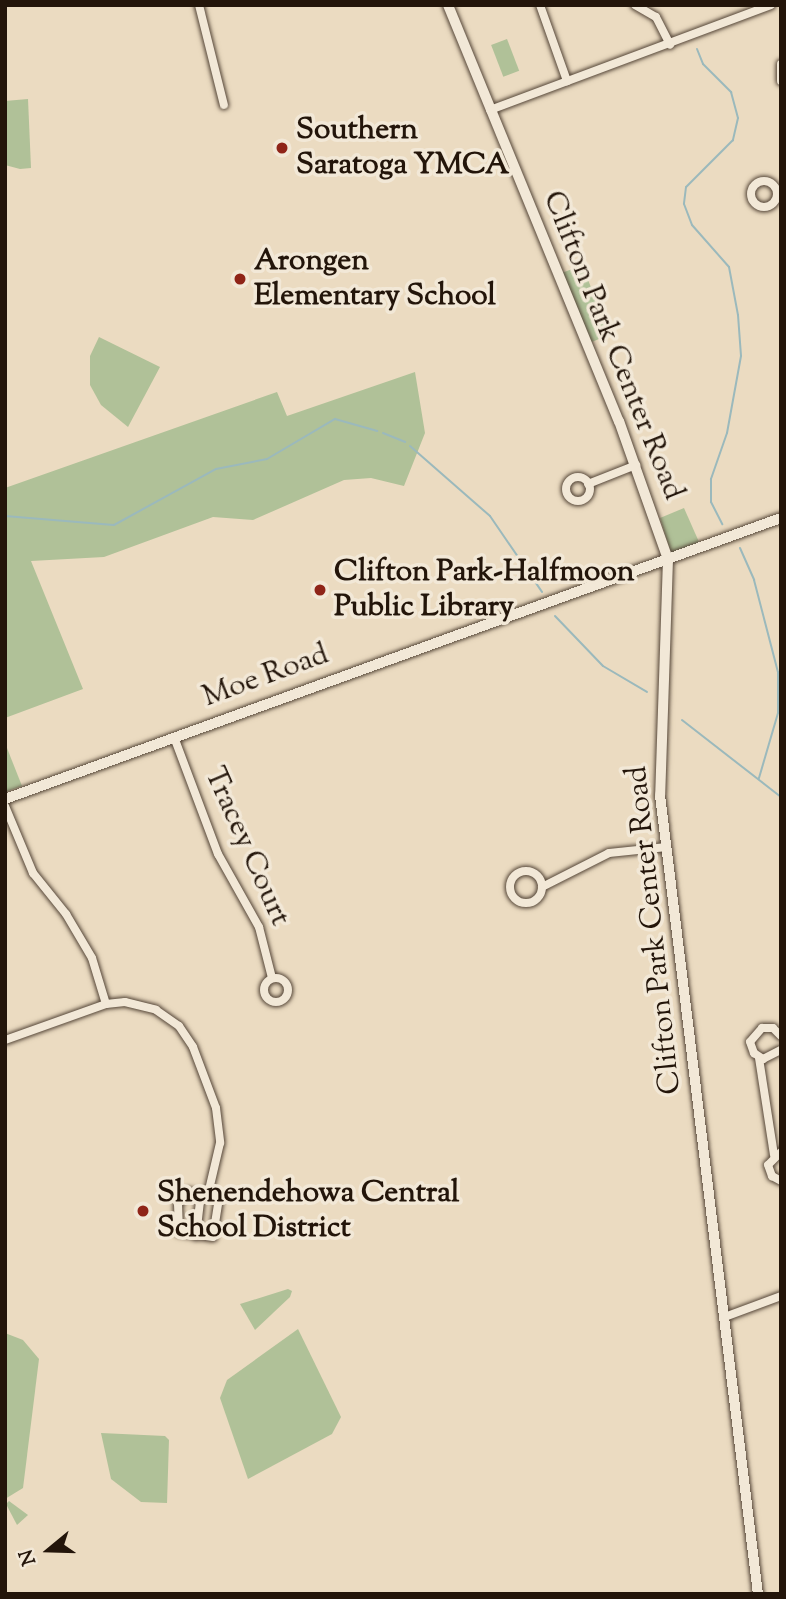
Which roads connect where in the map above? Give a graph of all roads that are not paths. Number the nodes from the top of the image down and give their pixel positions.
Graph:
1 (199, 5) edge
2 (448, 5) edge
3 (540, 5) edge
4 (635, 5) edge
5 (771, 5) edge
6 (670, 45) junction
7 (781, 64) edge
8 (567, 80) junction
9 (781, 81) edge
10 (223, 105) dead end
11 (490, 110) junction
12 (636, 465) junction
13 (588, 484) dead end
14 (781, 518) edge
15 (668, 559) junction
16 (174, 737) junction
17 (5, 799) edge
18 (5, 806) edge
19 (667, 847) junction
20 (542, 887) dead end
21 (272, 978) dead end
22 (106, 1004) junction
23 (781, 1036) edge
24 (5, 1040) edge
25 (781, 1050) edge
26 (759, 1058) junction
27 (781, 1122) edge
28 (771, 1124) junction
29 (777, 1153) edge
30 (781, 1181) edge
31 (205, 1193) junction
32 (196, 1236) junction
33 (781, 1296) edge
34 (727, 1316) junction
35 (758, 1594) edge

1 - 10 street
2 - 11 street, Clifton Park Center Road
3 - 8 street
4 - 6 street
5 - 6 street
6 - 8 street
7 - 9 street
8 - 11 street
11 - 12 street, Clifton Park Center Road
12 - 13 street
12 - 15 street, Clifton Park Center Road
14 - 15 street, Moe Road
15 - 16 street, Moe Road
15 - 19 street, Clifton Park Center Road
16 - 17 street, Moe Road
16 - 21 street, Tracey Court
18 - 22 street
19 - 20 street
19 - 34 street, Clifton Park Center Road
22 - 24 street
22 - 31 street
23 - 26 street
25 - 26 street
26 - 28 street
27 - 28 street
28 - 29 street
29 - 30 street
31 - 32 street
31 - 32 street
31 - 32 street
33 - 34 street
34 - 35 street, Clifton Park Center Road

